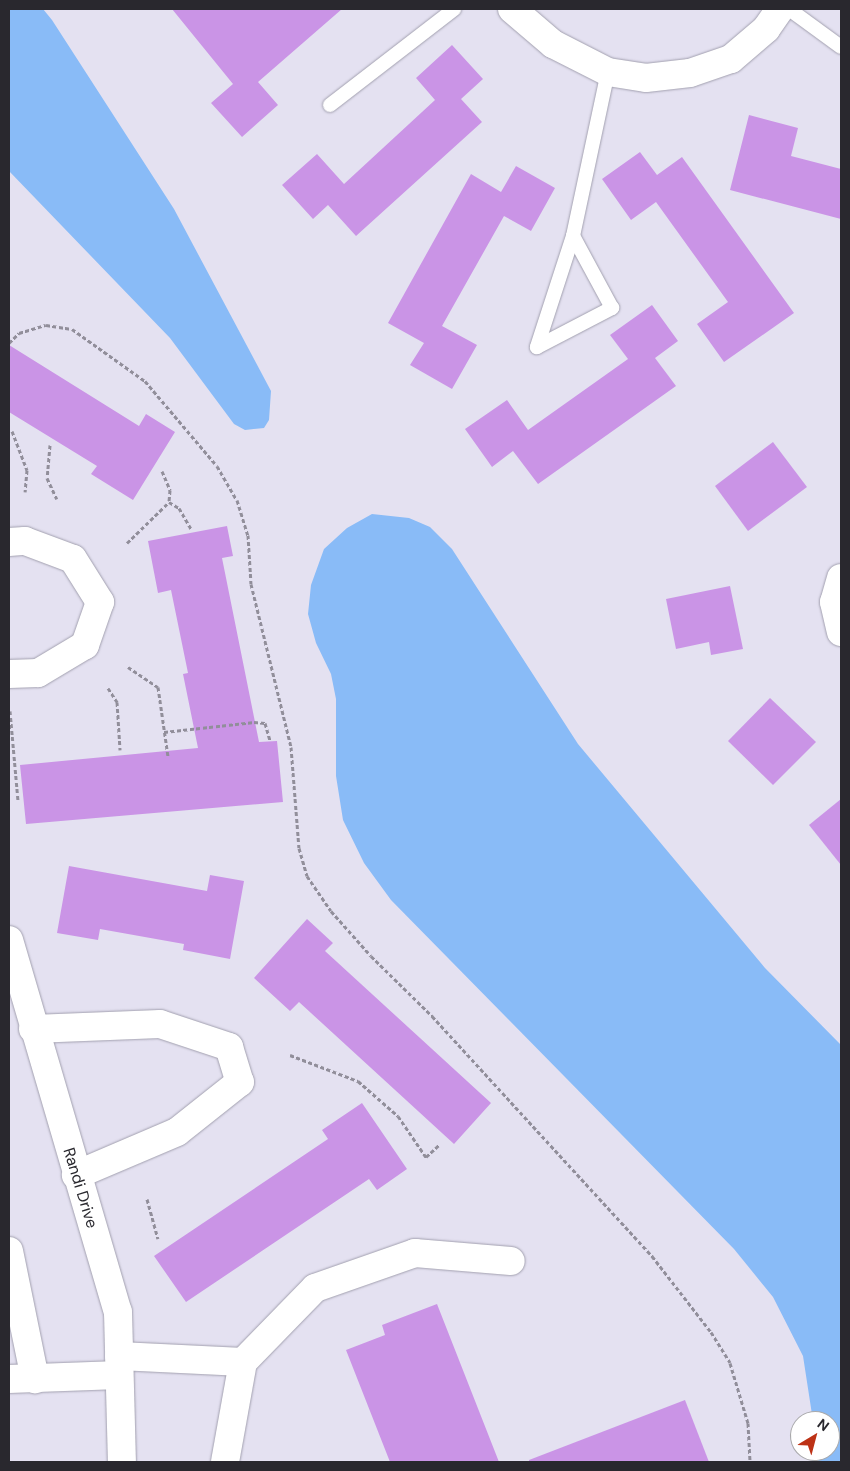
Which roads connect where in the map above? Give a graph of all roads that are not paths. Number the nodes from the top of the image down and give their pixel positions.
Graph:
1 (454, 9) edge
2 (512, 9) edge
3 (780, 9) edge
4 (789, 9) edge
5 (841, 47) edge
6 (608, 72) junction
7 (330, 105) dead end
8 (573, 236) junction
9 (9, 542) edge
10 (841, 578) edge
11 (841, 632) edge
12 (9, 674) edge
13 (9, 940) edge
14 (17, 1004) edge
15 (33, 1029) junction
16 (76, 1175) junction
17 (9, 1251) edge
18 (511, 1261) dead end
19 (242, 1362) junction
20 (119, 1365) junction
21 (22, 1379) edge
22 (122, 1462) edge
23 (225, 1462) edge

1 - 7 lane
2 - 6 street
3 - 6 street
4 - 5 lane
6 - 8 lane
8 - 8 lane
9 - 12 street
10 - 11 street
13 - 14 street, Randi Drive
14 - 15 street, Randi Drive
15 - 16 street, Randi Drive
15 - 16 street
16 - 20 street, Randi Drive
17 - 21 street
18 - 19 street
19 - 20 street
19 - 23 street
20 - 21 street
20 - 22 street, Randi Drive

